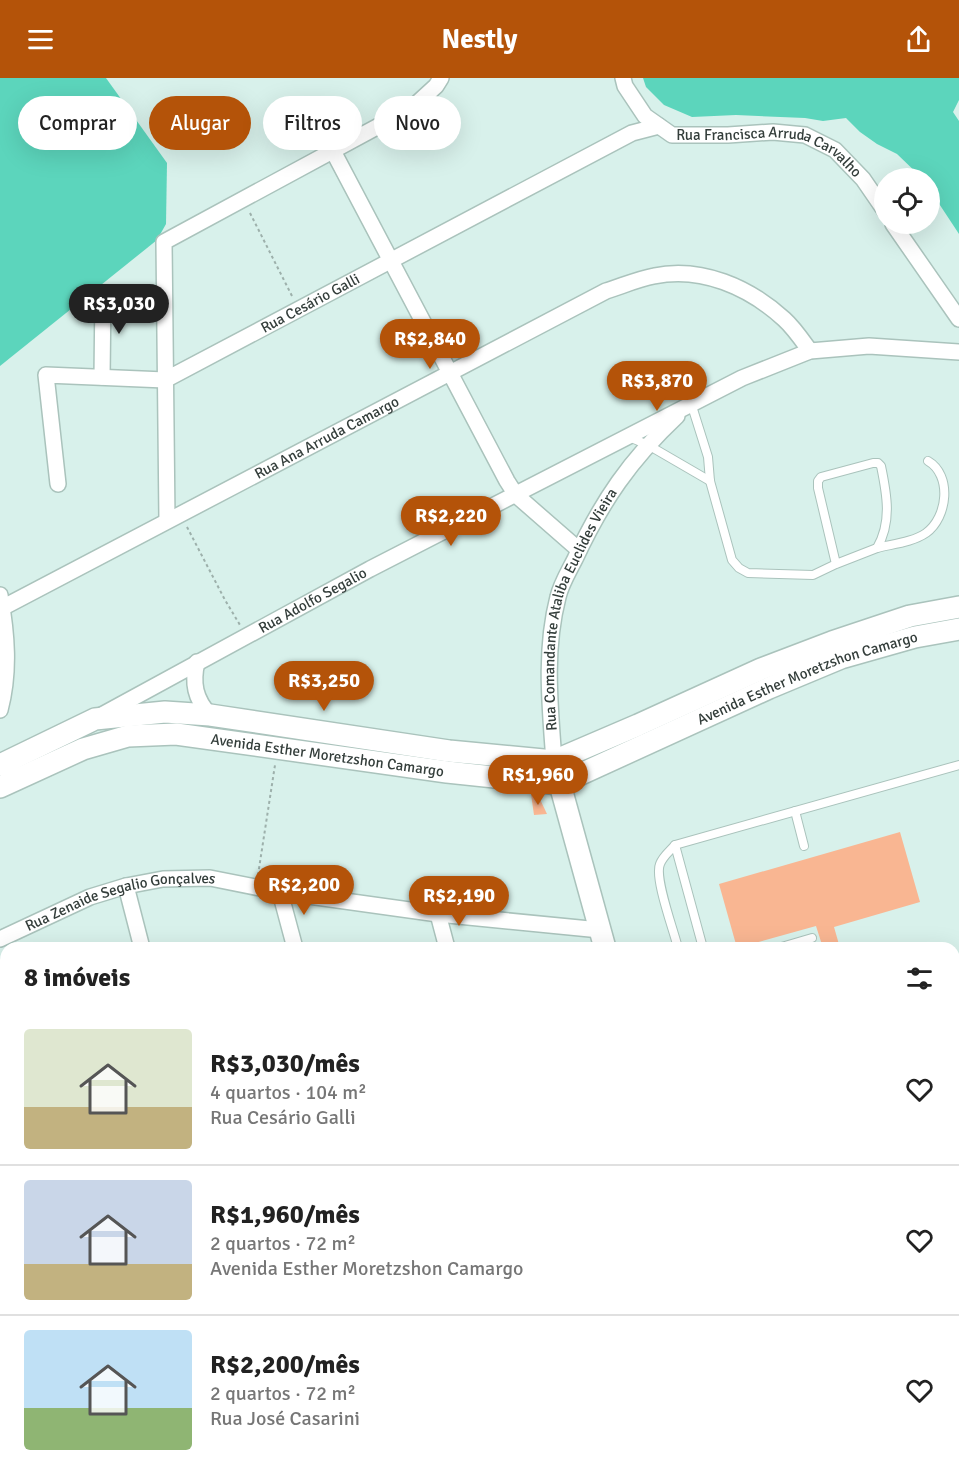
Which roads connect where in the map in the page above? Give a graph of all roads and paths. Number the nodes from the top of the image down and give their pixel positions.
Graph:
1 (441, 78) edge
2 (623, 78) edge
3 (659, 126) junction
4 (333, 151) junction
5 (874, 196) edge
6 (243, 199) junction
7 (900, 234) edge
8 (391, 260) junction
9 (103, 293) dead end
10 (298, 309) junction
11 (959, 319) edge
12 (810, 351) junction
13 (959, 352) edge
14 (450, 373) junction
15 (102, 377) junction
16 (165, 380) junction
17 (691, 404) junction
18 (627, 437) junction
19 (648, 445) junction
20 (928, 461) dead end
21 (710, 481) junction
22 (58, 484) dead end
23 (516, 495) junction
24 (181, 513) junction
25 (167, 520) junction
26 (878, 548) junction
27 (579, 550) junction
28 (836, 564) junction
29 (1, 604) edge
30 (959, 607) edge
31 (959, 629) edge
32 (246, 635) junction
33 (197, 662) junction
34 (0, 710) edge
35 (210, 715) junction
36 (95, 719) junction
37 (278, 747) junction
38 (554, 760) junction
39 (0, 765) edge
40 (959, 765) edge
41 (560, 784) junction
42 (0, 787) edge
43 (795, 811) junction
44 (675, 845) junction
45 (804, 846) dead end
46 (258, 874) dead end
47 (126, 886) junction
48 (280, 892) junction
49 (438, 914) junction
50 (812, 938) dead end
51 (0, 939) edge
52 (602, 939) edge
53 (140, 942) edge
54 (293, 942) edge
55 (445, 942) edge
56 (676, 942) edge
57 (700, 942) edge
58 (798, 942) edge

1 - 4 street
2 - 3 street, Rua Francisca Arruda Carvalho
3 - 5 street, Rua Francisca Arruda Carvalho
3 - 8 street, Rua Cesário Galli
4 - 6 street
4 - 8 street
6 - 10 path
6 - 16 street
7 - 11 street
8 - 10 street, Rua Cesário Galli
8 - 14 street
9 - 15 street
10 - 16 street, Rua Cesário Galli
12 - 13 street, Rua Adolfo Segalio
12 - 14 street, Rua Ana Arruda Camargo
12 - 17 street, Rua Adolfo Segalio
14 - 23 street
14 - 24 street, Rua Ana Arruda Camargo
15 - 16 street
15 - 22 street
16 - 25 street
17 - 18 street, Rua Adolfo Segalio
17 - 19 street, Rua Comandante Ataliba Euclides Vieira
17 - 21 lane
18 - 19 lane
18 - 23 street, Rua Adolfo Segalio
19 - 21 lane
19 - 27 street, Rua Comandante Ataliba Euclides Vieira
20 - 26 lane
21 - 28 lane
23 - 27 street
23 - 32 street, Rua Adolfo Segalio
24 - 25 street, Rua Ana Arruda Camargo
24 - 32 path
25 - 29 street, Rua Ana Arruda Camargo
26 - 28 lane
26 - 28 lane
27 - 38 street, Rua Comandante Ataliba Euclides Vieira
29 - 34 street
30 - 38 street, Avenida Esther Moretzshon Camargo
31 - 41 street, Avenida Esther Moretzshon Camargo
32 - 33 street, Rua Adolfo Segalio
33 - 35 street
33 - 36 street, Rua Adolfo Segalio
35 - 36 street, Avenida Esther Moretzshon Camargo
35 - 38 street, Avenida Esther Moretzshon Camargo
36 - 39 street, Avenida Esther Moretzshon Camargo
37 - 41 street, Avenida Esther Moretzshon Camargo
37 - 42 street, Avenida Esther Moretzshon Camargo
37 - 46 path
38 - 41 street, Rua Comandante Ataliba Euclides Vieira
40 - 43 lane
41 - 52 street, Rua Comandante Ataliba Euclides Vieira
43 - 44 lane
43 - 45 lane
44 - 56 lane
44 - 57 lane
47 - 48 street, Rua Zenaide Segalio Gonçalves
47 - 51 street, Rua Zenaide Segalio Gonçalves
47 - 53 street
48 - 49 street, Rua Zenaide Segalio Gonçalves
48 - 54 street
49 - 52 street, Rua Zenaide Segalio Gonçalves
49 - 55 street
50 - 58 lane

